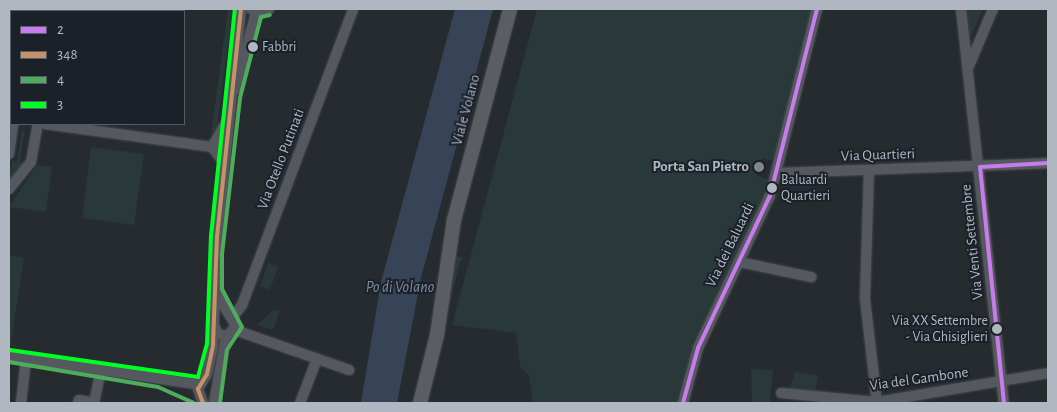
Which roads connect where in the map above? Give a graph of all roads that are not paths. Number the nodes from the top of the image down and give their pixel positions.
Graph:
1 (242, 9) edge
2 (270, 9) edge
3 (354, 9) edge
4 (510, 9) edge
5 (817, 9) edge
6 (961, 9) edge
7 (993, 9) edge
8 (254, 10) edge
9 (969, 67) junction
10 (233, 102) junction
11 (13, 125) edge
12 (38, 125) edge
13 (52, 125) edge
14 (212, 147) junction
15 (9, 154) edge
16 (1048, 163) edge
17 (226, 164) junction
18 (980, 167) junction
19 (869, 170) junction
20 (777, 172) junction
21 (9, 189) edge
22 (454, 220) junction
23 (739, 262) junction
24 (811, 277) dead end
25 (216, 291) junction
26 (231, 316) junction
27 (214, 323) junction
28 (235, 330) junction
29 (226, 336) junction
30 (9, 356) edge
31 (26, 359) junction
32 (317, 359) junction
33 (349, 370) dead end
34 (100, 371) junction
35 (1048, 373) edge
36 (160, 381) junction
37 (1002, 382) junction
38 (202, 383) junction
39 (217, 388) junction
40 (781, 394) dead end
41 (201, 401) edge
42 (216, 402) edge
43 (877, 402) edge
44 (22, 403) edge
45 (78, 403) edge
46 (300, 403) edge
47 (415, 403) edge
48 (420, 403) edge
49 (683, 403) edge
50 (1004, 403) edge

1 - 10 street
2 - 8 street
3 - 26 street, Via Otello Putinati
4 - 22 main road, Viale Volano
5 - 20 street, Via dei Baluardi
6 - 9 street, Via Venti Settembre
7 - 9 street
8 - 10 street
9 - 18 street, Via Venti Settembre
10 - 14 street
10 - 17 street
11 - 15 street
12 - 21 street
13 - 14 street
14 - 17 street
16 - 18 street, Via Quartieri
17 - 25 street
18 - 19 street, Via Quartieri
18 - 37 street, Via Venti Settembre
19 - 20 street, Via Quartieri
19 - 43 street
20 - 23 street, Via dei Baluardi
22 - 47 main road, Viale Volano
22 - 48 main road, Viale Volano
23 - 24 street
23 - 49 street, Via dei Baluardi
25 - 26 street
25 - 27 street
26 - 27 street
26 - 28 street
27 - 29 street
27 - 38 street
28 - 29 street
28 - 32 street
29 - 39 street
30 - 31 street
31 - 34 street
31 - 44 street
32 - 33 street
32 - 46 street
34 - 36 street
34 - 45 street
35 - 37 street, Via del Gambone
36 - 38 street
36 - 41 street
37 - 43 street, Via del Gambone
37 - 50 street, Via Venti Settembre
38 - 39 street
38 - 41 street
39 - 42 street
40 - 43 street, Via del Gambone

